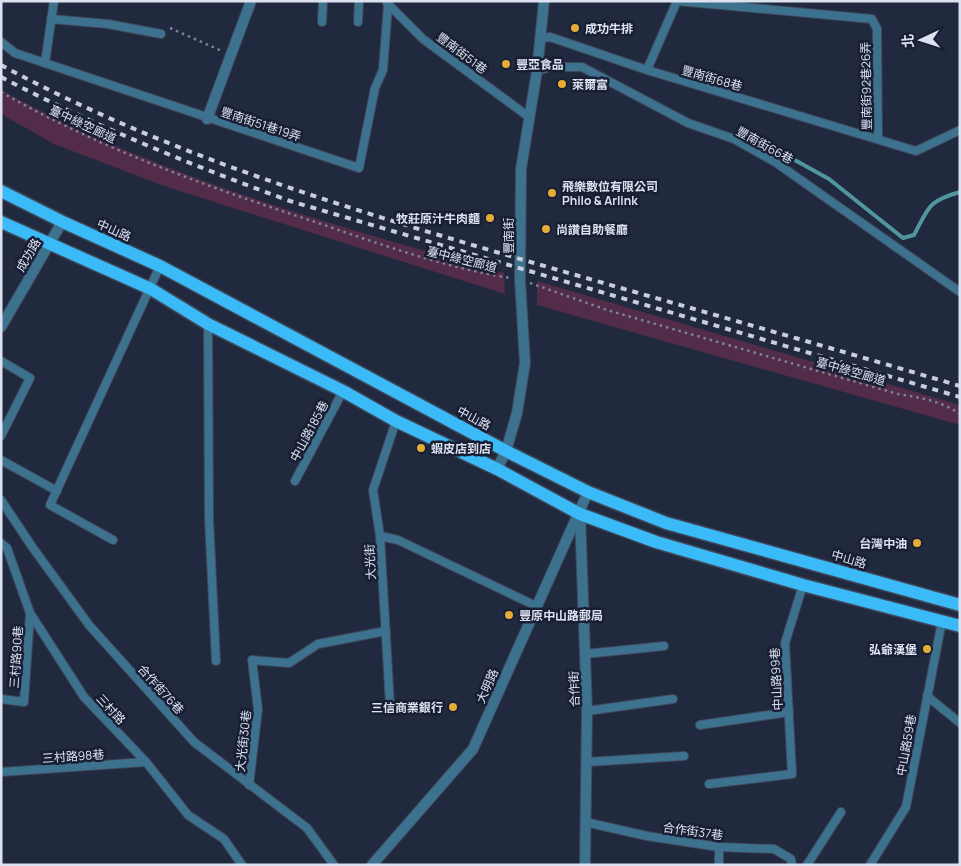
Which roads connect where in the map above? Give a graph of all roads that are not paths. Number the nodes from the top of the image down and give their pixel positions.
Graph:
1 (54, 1) edge
2 (251, 1) edge
3 (323, 1) edge
4 (359, 1) edge
5 (544, 1) edge
6 (677, 1) edge
7 (387, 3) edge
8 (51, 20) junction
9 (322, 22) dead end
10 (358, 22) dead end
11 (161, 34) road end
12 (541, 38) junction
13 (1, 42) edge
14 (45, 63) junction
15 (537, 70) junction
16 (646, 70) junction
17 (529, 117) junction
18 (207, 119) junction
19 (960, 130) edge
20 (878, 138) junction
21 (1, 191) edge
22 (1, 222) edge
23 (62, 222) junction
24 (50, 243) junction
25 (160, 266) junction
26 (151, 289) junction
27 (960, 292) edge
28 (208, 324) junction
29 (1, 327) edge
30 (1, 361) edge
31 (342, 391) junction
32 (396, 421) junction
33 (1, 436) edge
34 (506, 451) junction
35 (1, 460) edge
36 (497, 469) junction
37 (295, 481) dead end
38 (57, 491) junction
39 (588, 492) junction
40 (1, 500) edge
41 (580, 514) junction
42 (380, 536) junction
43 (113, 540) dead end
44 (1, 543) edge
45 (803, 585) junction
46 (960, 605) edge
47 (536, 606) junction
48 (30, 613) junction
49 (942, 621) junction
50 (960, 626) edge
51 (386, 631) junction
52 (664, 646) dead end
53 (585, 654) junction
54 (216, 661) dead end
55 (927, 696) junction
56 (1, 699) edge
57 (673, 699) dead end
58 (390, 705) dead end
59 (587, 711) junction
60 (789, 712) junction
61 (960, 723) edge
62 (700, 725) dead end
63 (684, 756) dead end
64 (146, 762) junction
65 (587, 762) junction
66 (2, 772) edge
67 (1, 780) edge
68 (709, 784) dead end
69 (249, 785) junction
70 (841, 812) dead end
71 (585, 822) junction
72 (719, 847) junction
73 (242, 865) edge
74 (334, 865) edge
75 (372, 865) edge
76 (585, 865) edge
77 (719, 865) edge
78 (792, 865) edge
79 (807, 865) edge
80 (870, 865) edge

1 - 8 lane
2 - 18 street
3 - 9 lane
4 - 10 lane
5 - 12 street, 豐南街
6 - 16 lane, 豐南街92巷26弄
6 - 20 lane, 豐南街92巷26弄
7 - 17 lane, 豐南街51巷
7 - 18 lane, 豐南街51巷19弄
8 - 11 lane
8 - 14 lane
12 - 15 street, 豐南街
12 - 16 lane, 豐南街68巷
13 - 14 lane, 豐南街51巷19弄
14 - 18 lane, 豐南街51巷19弄
15 - 17 street, 豐南街
15 - 27 lane, 豐南街66巷
16 - 20 lane, 豐南街68巷
17 - 34 street, 豐南街
19 - 20 lane, 豐南街68巷
21 - 23 main road, 中山路
22 - 24 main road
23 - 24 street, 成功路
23 - 25 main road, 中山路
24 - 26 main road
24 - 29 street, 成功路
25 - 26 lane
25 - 34 main road, 中山路
26 - 28 main road
26 - 38 lane
28 - 31 main road
28 - 54 lane
30 - 33 lane
31 - 32 main road
31 - 37 lane, 中山路185巷
32 - 36 main road
32 - 42 lane, 大光街
34 - 36 street, 豐南街
34 - 39 main road, 中山路
35 - 38 lane
36 - 41 main road
38 - 43 lane
39 - 41 street, 大明路
39 - 46 main road, 中山路
40 - 69 lane, 合作街76巷
41 - 45 main road
41 - 47 street, 大明路
41 - 53 street, 合作街
42 - 47 lane
42 - 51 lane, 大光街
44 - 48 lane, 三村路
45 - 49 main road
45 - 60 lane, 中山路99巷
47 - 75 street, 大明路
48 - 56 lane, 三村路90巷
48 - 64 lane, 三村路
49 - 50 main road
49 - 55 lane, 中山路59巷
51 - 58 lane, 大光街
51 - 69 lane, 大光街30巷
52 - 53 lane
53 - 59 street, 合作街
55 - 61 lane
55 - 80 lane, 中山路59巷
57 - 59 lane
59 - 65 street, 合作街
60 - 62 lane
60 - 68 lane, 中山路99巷
63 - 65 lane
64 - 66 lane, 三村路98巷
64 - 73 lane, 三村路
65 - 71 street, 合作街
66 - 67 lane
69 - 74 lane, 合作街76巷
70 - 79 lane
71 - 72 lane, 合作街37巷
71 - 76 street, 合作街
72 - 77 lane
72 - 78 lane, 合作街37巷

